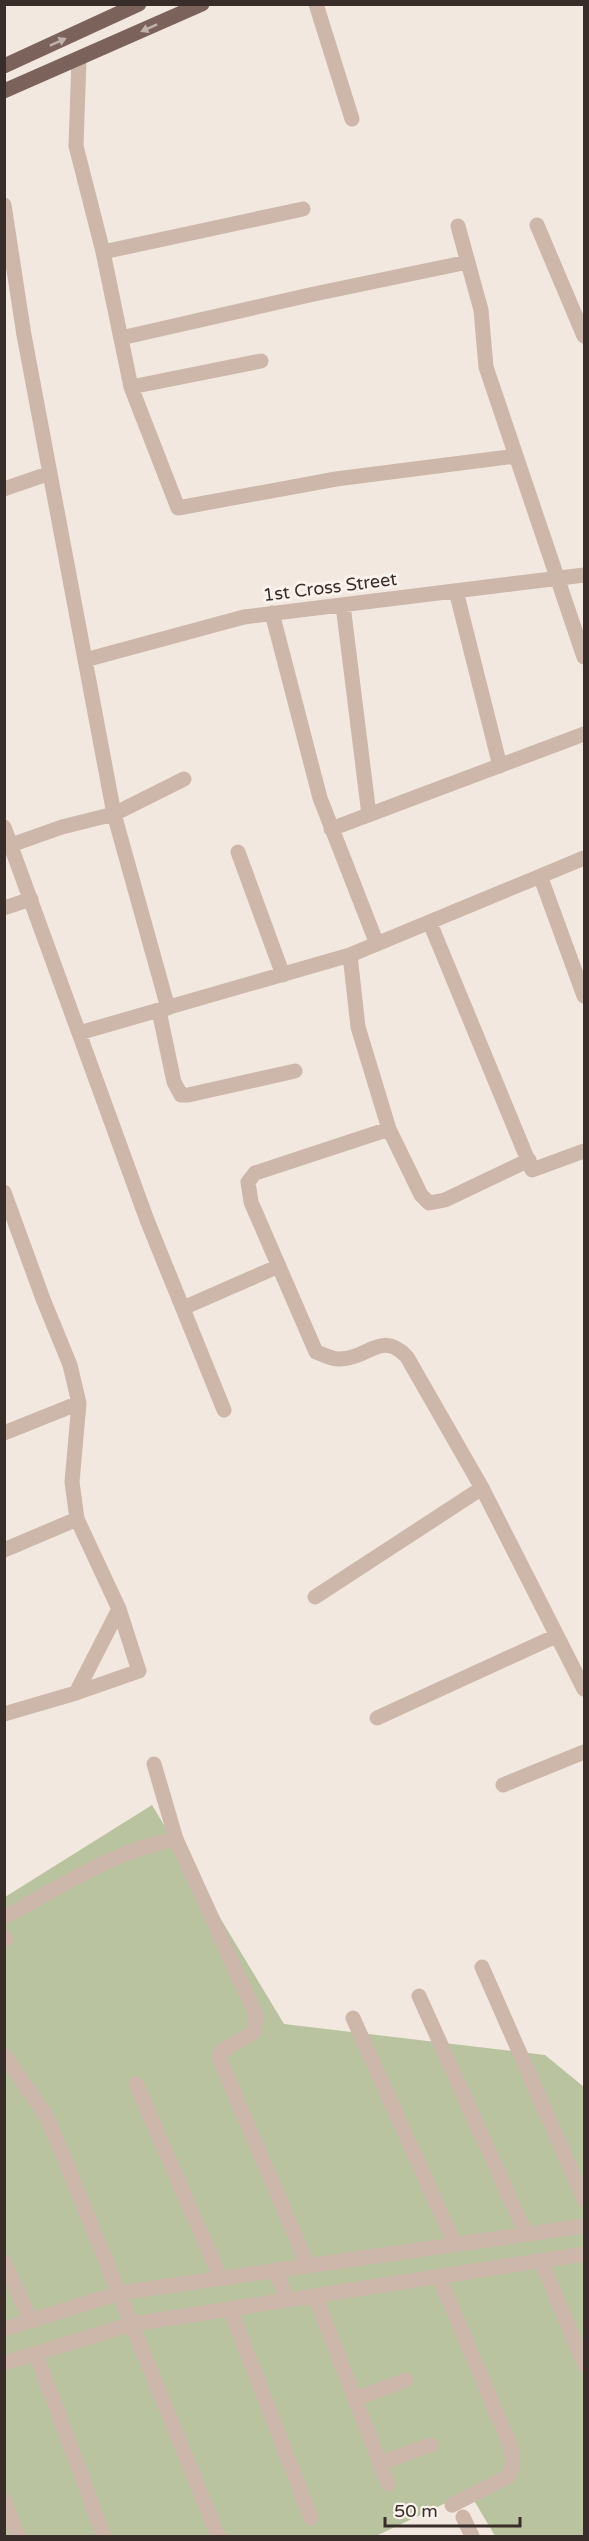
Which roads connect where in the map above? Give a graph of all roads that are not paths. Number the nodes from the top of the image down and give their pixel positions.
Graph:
1 (139, 4) edge
2 (202, 4) edge
3 (316, 4) edge
4 (79, 59) junction
5 (4, 66) edge
6 (4, 91) edge
7 (352, 118) dead end
8 (4, 205) edge
9 (303, 209) dead end
10 (537, 225) dead end
11 (458, 226) dead end
12 (103, 252) junction
13 (468, 262) junction
14 (585, 336) edge
15 (121, 338) junction
16 (261, 361) dead end
17 (131, 387) junction
18 (516, 456) junction
19 (50, 473) junction
20 (4, 489) edge
21 (585, 575) edge
22 (558, 579) junction
23 (456, 591) junction
24 (343, 605) junction
25 (272, 614) junction
26 (585, 657) edge
27 (85, 660) junction
28 (585, 734) edge
29 (500, 766) junction
30 (184, 779) dead end
31 (114, 814) junction
32 (369, 815) junction
33 (4, 827) edge
34 (331, 829) junction
35 (11, 845) junction
36 (238, 852) dead end
37 (585, 858) edge
38 (541, 878) junction
39 (31, 899) junction
40 (4, 908) edge
41 (430, 923) junction
42 (377, 944) junction
43 (350, 955) junction
44 (283, 975) junction
45 (585, 996) edge
46 (164, 1009) junction
47 (80, 1033) junction
48 (295, 1071) dead end
49 (389, 1129) junction
50 (585, 1151) edge
51 (529, 1160) junction
52 (4, 1192) edge
53 (279, 1266) junction
54 (183, 1308) junction
55 (79, 1403) junction
56 (224, 1410) dead end
57 (4, 1433) edge
58 (482, 1488) junction
59 (77, 1519) junction
60 (4, 1550) edge
61 (315, 1597) dead end
62 (119, 1609) junction
63 (556, 1636) junction
64 (585, 1689) edge
65 (76, 1693) junction
66 (4, 1714) edge
67 (376, 1718) dead end
68 (585, 1752) edge
69 (154, 1764) dead end
70 (503, 1785) dead end
71 (176, 1839) junction
72 (4, 1917) edge
73 (482, 1967) dead end
74 (419, 1996) dead end
75 (353, 2018) dead end
76 (4, 2055) edge
77 (136, 2084) dead end
78 (585, 2199) edge
79 (585, 2226) edge
80 (526, 2234) junction
81 (455, 2245) junction
82 (585, 2254) edge
83 (542, 2261) junction
84 (4, 2262) edge
85 (308, 2266) junction
86 (275, 2271) junction
87 (439, 2277) junction
88 (221, 2278) junction
89 (119, 2294) junction
90 (315, 2296) junction
91 (288, 2300) junction
92 (230, 2309) junction
93 (31, 2321) junction
94 (132, 2324) junction
95 (4, 2329) edge
96 (36, 2354) junction
97 (4, 2363) edge
98 (585, 2364) edge
99 (406, 2380) dead end
100 (355, 2399) junction
101 (430, 2445) dead end
102 (380, 2463) junction
103 (388, 2484) dead end
104 (4, 2500) edge
105 (452, 2505) dead end
106 (463, 2517) dead end
107 (311, 2518) dead end
108 (18, 2536) edge
109 (104, 2536) edge
110 (218, 2536) edge
111 (472, 2536) edge

5 -> 1 main road
2 -> 4 main road
3 - 7 street
4 - 6 main road
4 - 12 street
8 - 19 street
9 - 12 street
10 - 14 street
11 - 13 street
12 - 15 street
13 - 15 street
13 - 18 street
15 - 17 street
16 - 17 street
17 - 18 street
18 - 22 street
19 - 20 street
19 - 27 street
21 - 22 street, 1st Cross Street
22 - 23 street, 1st Cross Street
22 - 26 street
23 - 24 street, 1st Cross Street
23 - 29 street
24 - 25 street, 1st Cross Street
24 - 32 street
25 - 27 street, 1st Cross Street
25 - 34 street
27 - 31 street
28 - 29 street
29 - 32 street
30 - 31 street
31 - 35 street
31 - 46 street
32 - 34 street
33 - 35 street
34 - 42 street
35 - 39 street
36 - 44 street
37 - 38 street
38 - 41 street
38 - 45 street
39 - 40 street
39 - 47 street
41 - 42 street
41 - 51 street
42 - 43 street
43 - 44 street
43 - 49 street
44 - 46 street
46 - 47 street
46 - 48 street
47 - 54 street
49 - 51 street
49 - 53 street
50 - 51 street
52 - 55 street
53 - 54 street
53 - 58 street
54 - 56 street
55 - 57 street
55 - 59 street
58 - 61 street
58 - 63 street
59 - 60 street
59 - 62 street
62 - 65 street
62 - 65 street
63 - 64 street
63 - 67 street
65 - 66 street
68 - 70 street
69 - 71 street
71 - 72 street
71 - 85 street
73 - 78 street
74 - 80 street
75 - 81 street
76 - 89 street
77 - 88 street
79 - 80 street
80 - 81 street
81 - 85 street
82 - 83 street
83 - 87 street
83 - 98 street
84 - 93 street
85 - 86 street
86 - 88 street
86 - 91 street
87 - 90 street
87 - 105 street
88 - 89 street
89 - 93 street
89 - 94 street
90 - 91 street
90 - 100 street
91 - 92 street
92 - 94 street
92 - 107 street
93 - 95 street
94 - 96 street
94 - 110 street
96 - 97 street
96 - 109 street
99 - 100 street
100 - 102 street
101 - 102 street
102 - 103 street
104 - 108 street
106 - 111 street

